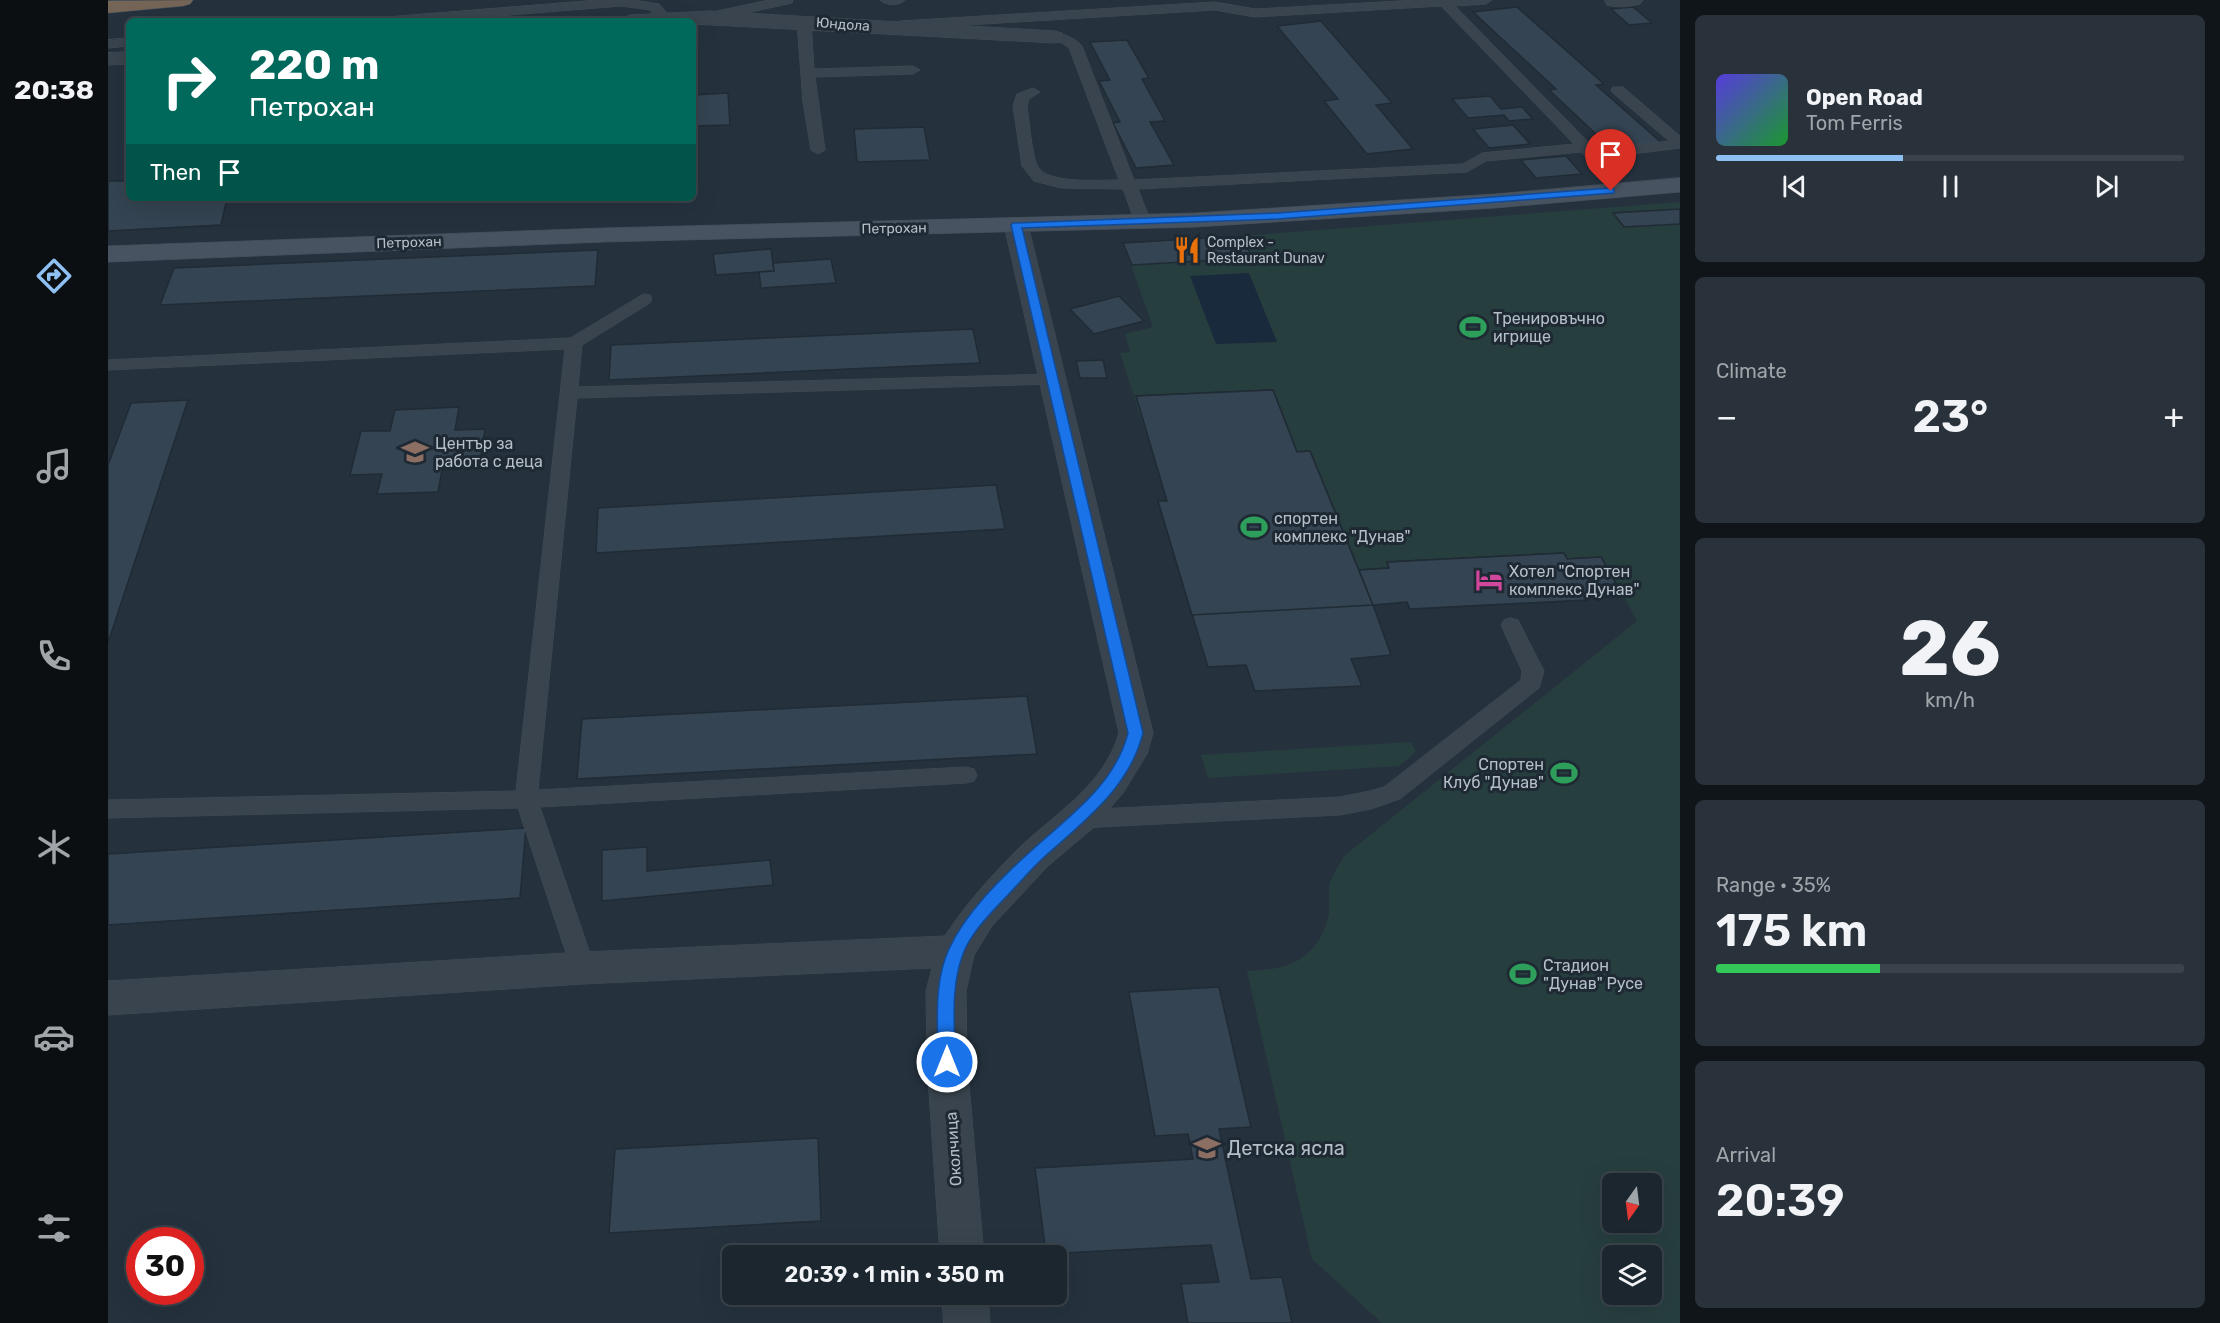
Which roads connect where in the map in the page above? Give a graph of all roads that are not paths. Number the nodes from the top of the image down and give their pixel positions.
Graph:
1 (183, 0) edge
2 (787, 0) edge
3 (886, 0) edge
4 (899, 0) edge
5 (1486, 0) edge
6 (1444, 2) junction
7 (108, 7) edge
8 (710, 17) junction
9 (426, 18) edge
10 (664, 18) edge
11 (688, 18) edge
12 (804, 22) junction
13 (879, 27) junction
14 (1055, 37) joint
15 (126, 42) edge
16 (108, 44) edge
17 (126, 58) edge
18 (108, 59) edge
19 (913, 70) dead end
20 (808, 73) junction
21 (1618, 90) dead end
22 (1033, 92) dead end
23 (1680, 144) edge
24 (1585, 147) junction
25 (818, 150) dead end
26 (1129, 185) junction
27 (1680, 185) edge
28 (1143, 222) junction
29 (1016, 225) junction
30 (109, 257) edge
31 (644, 299) dead end
32 (574, 343) junction
33 (108, 365) edge
34 (1053, 379) junction
35 (571, 393) junction
36 (1511, 625) dead end
37 (966, 775) dead end
38 (526, 799) junction
39 (108, 809) edge
40 (1079, 819) junction
41 (956, 951) junction
42 (583, 968) junction
43 (108, 998) edge
44 (961, 1245) edge
45 (965, 1305) edge
46 (967, 1323) edge

1 - 7 highway
2 - 8 lane
3 - 4 lane
5 - 6 lane
6 - 13 lane
6 - 24 lane
8 - 11 street, Юндола
8 - 12 street, Юндола
9 - 10 lane
12 - 13 street, Юндола
12 - 20 lane
13 - 14 street, Юндола
14 - 26 lane
15 - 16 lane
17 - 18 street
19 - 20 lane
20 - 25 lane
21 - 23 lane
22 - 26 lane
23 - 24 lane
24 - 26 lane
26 - 28 lane
27 - 28 street, Петрохан
28 - 29 street, Петрохан
29 - 30 street, Петрохан
29 - 34 street, Околчица
31 - 32 lane
32 - 33 lane
32 - 35 lane
34 - 35 lane
34 - 40 street, Околчица
35 - 38 lane
36 - 40 lane
37 - 38 lane
38 - 39 lane
38 - 42 lane
40 - 41 street, Околчица
41 - 42 street
41 - 44 street, Околчица
42 - 43 street
45 - 46 street

